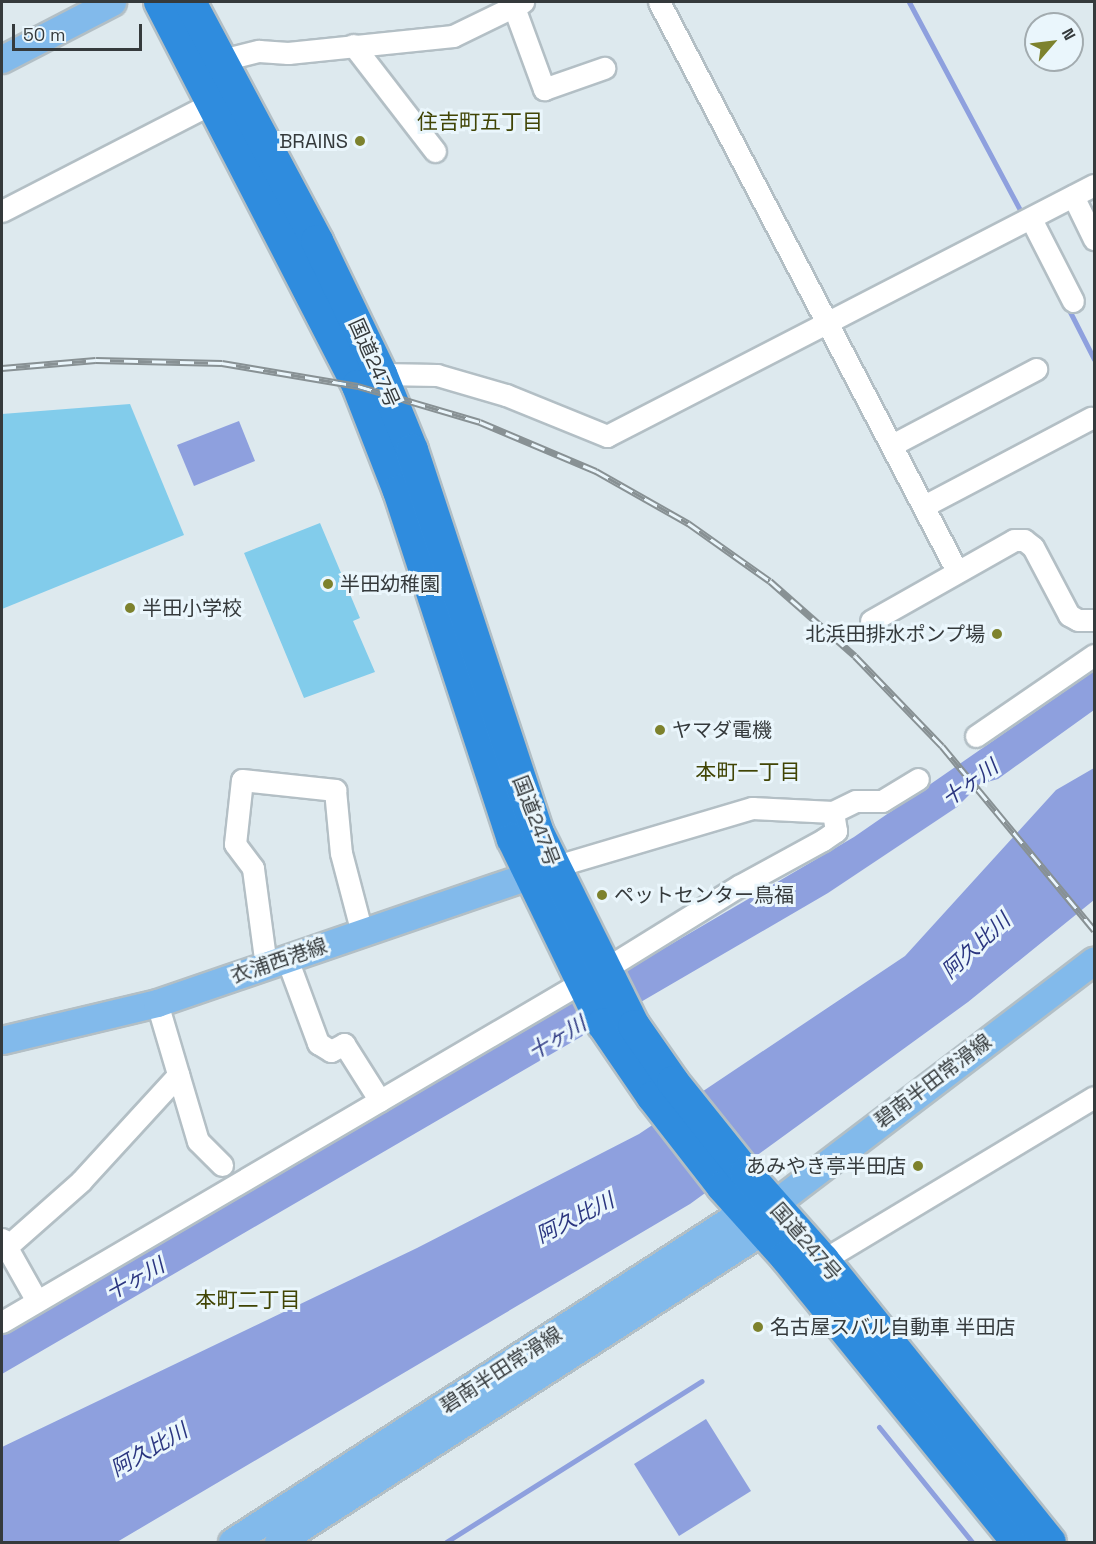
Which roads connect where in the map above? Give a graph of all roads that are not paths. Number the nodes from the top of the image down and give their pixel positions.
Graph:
1 (112, 2) edge
2 (160, 2) edge
3 (190, 2) edge
4 (659, 2) edge
5 (516, 3) edge
6 (353, 45) junction
7 (2, 58) edge
8 (222, 60) junction
9 (604, 68) dead end
10 (214, 102) junction
11 (435, 151) dead end
12 (1095, 185) edge
13 (1072, 196) junction
14 (2, 211) edge
15 (1031, 219) junction
16 (1095, 239) edge
17 (1073, 301) dead end
18 (829, 322) junction
19 (1036, 369) dead end
20 (381, 374) junction
21 (1092, 418) dead end
22 (892, 445) junction
23 (924, 506) junction
24 (957, 571) junction
25 (1095, 620) edge
26 (871, 621) dead end
27 (1095, 655) edge
28 (976, 736) dead end
29 (918, 779) dead end
30 (833, 812) junction
31 (541, 871) junction
32 (362, 933) junction
33 (1095, 960) edge
34 (276, 962) junction
35 (595, 980) junction
36 (157, 1003) junction
37 (2, 1040) edge
38 (178, 1075) junction
39 (1095, 1097) edge
40 (380, 1101) junction
41 (222, 1165) dead end
42 (760, 1216) junction
43 (3, 1246) edge
44 (823, 1260) junction
45 (37, 1301) junction
46 (2, 1322) edge
47 (232, 1542) edge
48 (278, 1542) edge
49 (1018, 1542) edge
50 (1050, 1542) edge

1 - 7 main road
2 - 10 highway, 国道247号
3 - 8 highway, 国道247号
4 - 18 street
5 - 6 street
5 - 9 street
6 - 8 street
6 - 11 street
8 - 20 highway, 国道247号
10 - 14 street
10 - 31 highway, 国道247号
12 - 13 street
13 - 15 street
13 - 16 street
15 - 17 street
15 - 18 street
18 - 20 street
18 - 22 street
19 - 22 street
20 - 31 highway, 国道247号
21 - 23 street
22 - 23 street
23 - 24 street
24 - 25 street
24 - 26 street
27 - 28 street
29 - 30 street
30 - 31 street
30 - 35 street
31 - 32 main road, 衣浦西港線
31 - 35 highway, 国道247号
32 - 34 main road, 衣浦西港線
32 - 34 street
33 - 42 main road, 碧南半田常滑線
34 - 36 main road, 衣浦西港線
34 - 40 street
35 - 40 street
35 - 42 highway, 国道247号
36 - 37 main road, 衣浦西港線
36 - 38 street
38 - 41 street
38 - 43 street
39 - 44 street
40 - 45 street
42 - 44 highway, 国道247号
42 - 47 main road, 碧南半田常滑線
42 - 48 main road, 碧南半田常滑線
42 - 49 highway, 国道247号
43 - 45 street
44 - 50 highway, 国道247号
45 - 46 street

